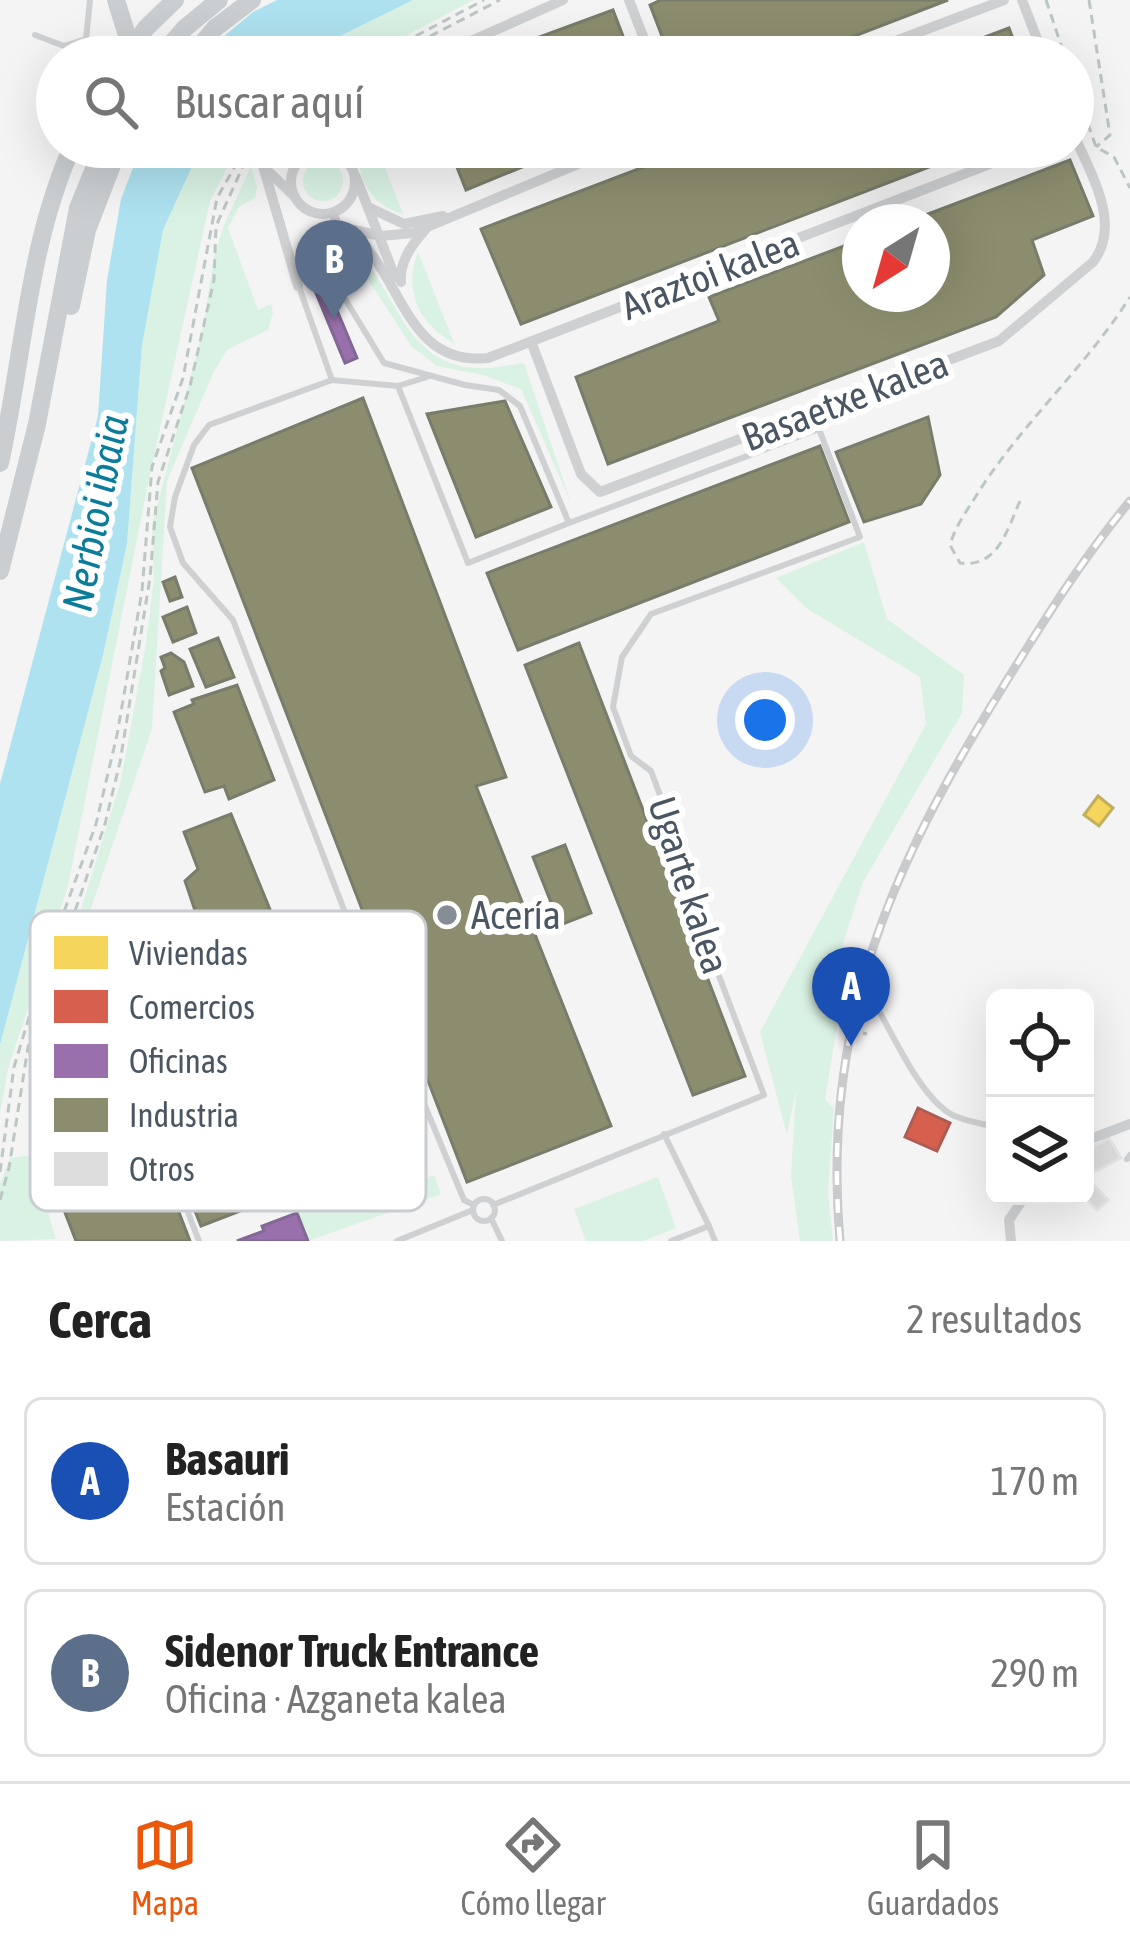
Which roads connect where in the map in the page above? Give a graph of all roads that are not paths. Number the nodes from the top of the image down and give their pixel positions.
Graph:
1 (90, 0) edge
2 (116, 0) edge
3 (175, 0) edge
4 (219, 0) edge
5 (251, 0) edge
6 (563, 0) edge
7 (629, 0) edge
8 (1004, 0) edge
9 (1022, 0) edge
10 (86, 36) edge
11 (124, 36) edge
12 (140, 36) edge
13 (178, 36) edge
14 (208, 36) edge
15 (475, 36) edge
16 (643, 36) edge
17 (909, 36) edge
18 (1036, 36) edge
19 (64, 168) edge
20 (94, 168) edge
21 (110, 168) edge
22 (264, 168) edge
23 (265, 168) edge
24 (294, 168) edge
25 (352, 168) edge
26 (568, 168) edge
27 (980, 168) edge
28 (1087, 168) edge
29 (355, 176) junction
30 (295, 198) junction
31 (369, 208) junction
32 (464, 211) junction
33 (335, 219) junction
34 (426, 229) junction
35 (350, 231) junction
36 (381, 236) junction
37 (330, 274) joint
38 (298, 286) joint
39 (403, 303) junction
40 (532, 344) junction
41 (430, 376) junction
42 (332, 380) junction
43 (398, 386) junction
44 (0, 463) edge
45 (26, 478) junction
46 (569, 523) junction
47 (0, 572) edge
48 (344, 911) edge
49 (872, 1006) dead end
50 (426, 1108) edge
51 (986, 1124) edge
52 (1130, 1125) edge
53 (664, 1134) junction
54 (1094, 1138) edge
55 (493, 1205) junction
56 (1019, 1205) edge
57 (473, 1208) junction
58 (187, 1211) edge
59 (491, 1218) junction
60 (709, 1226) junction
61 (697, 1231) junction
62 (199, 1241) edge
63 (397, 1241) edge
64 (502, 1241) edge
65 (670, 1241) edge
66 (701, 1241) edge
67 (715, 1241) edge
68 (1011, 1241) edge

1 - 10 lane
2 - 11 main road
3 - 12 main road
4 - 13 main road
5 - 14 main road
6 - 15 street
7 - 16 street
8 - 17 street
9 - 18 street
19 - 44 main road
20 - 45 main road
21 - 45 main road
22 - 38 street
23 - 30 street
24 - 30 street
25 - 29 street
26 - 32 street
27 - 40 street, Araztoi kalea
28 - 40 street, Basaetxe kalea
29 - 31 street
29 - 33 street
30 - 33 street
31 - 32 street
31 - 36 street
32 - 34 street
33 - 35 street
33 - 37 street
34 - 36 street
34 - 39 street
35 - 36 street
35 - 39 street
36 - 39 street
37 - 41 lane
38 - 42 lane
39 - 40 street, Araztoi kalea
41 - 43 lane
41 - 46 lane
42 - 43 lane
42 - 48 lane
43 - 46 lane, Ugarte kalea
45 - 47 main road
46 - 53 lane, Ugarte kalea
49 - 51 lane
50 - 57 lane
52 - 54 street
53 - 55 lane, Ugarte kalea
53 - 60 lane
55 - 57 lane, Ugarte kalea
55 - 59 lane
56 - 68 street
57 - 59 lane
57 - 63 lane, Ugarte kalea
58 - 62 lane
59 - 64 lane
60 - 61 lane
60 - 67 lane
61 - 65 lane
61 - 66 lane

